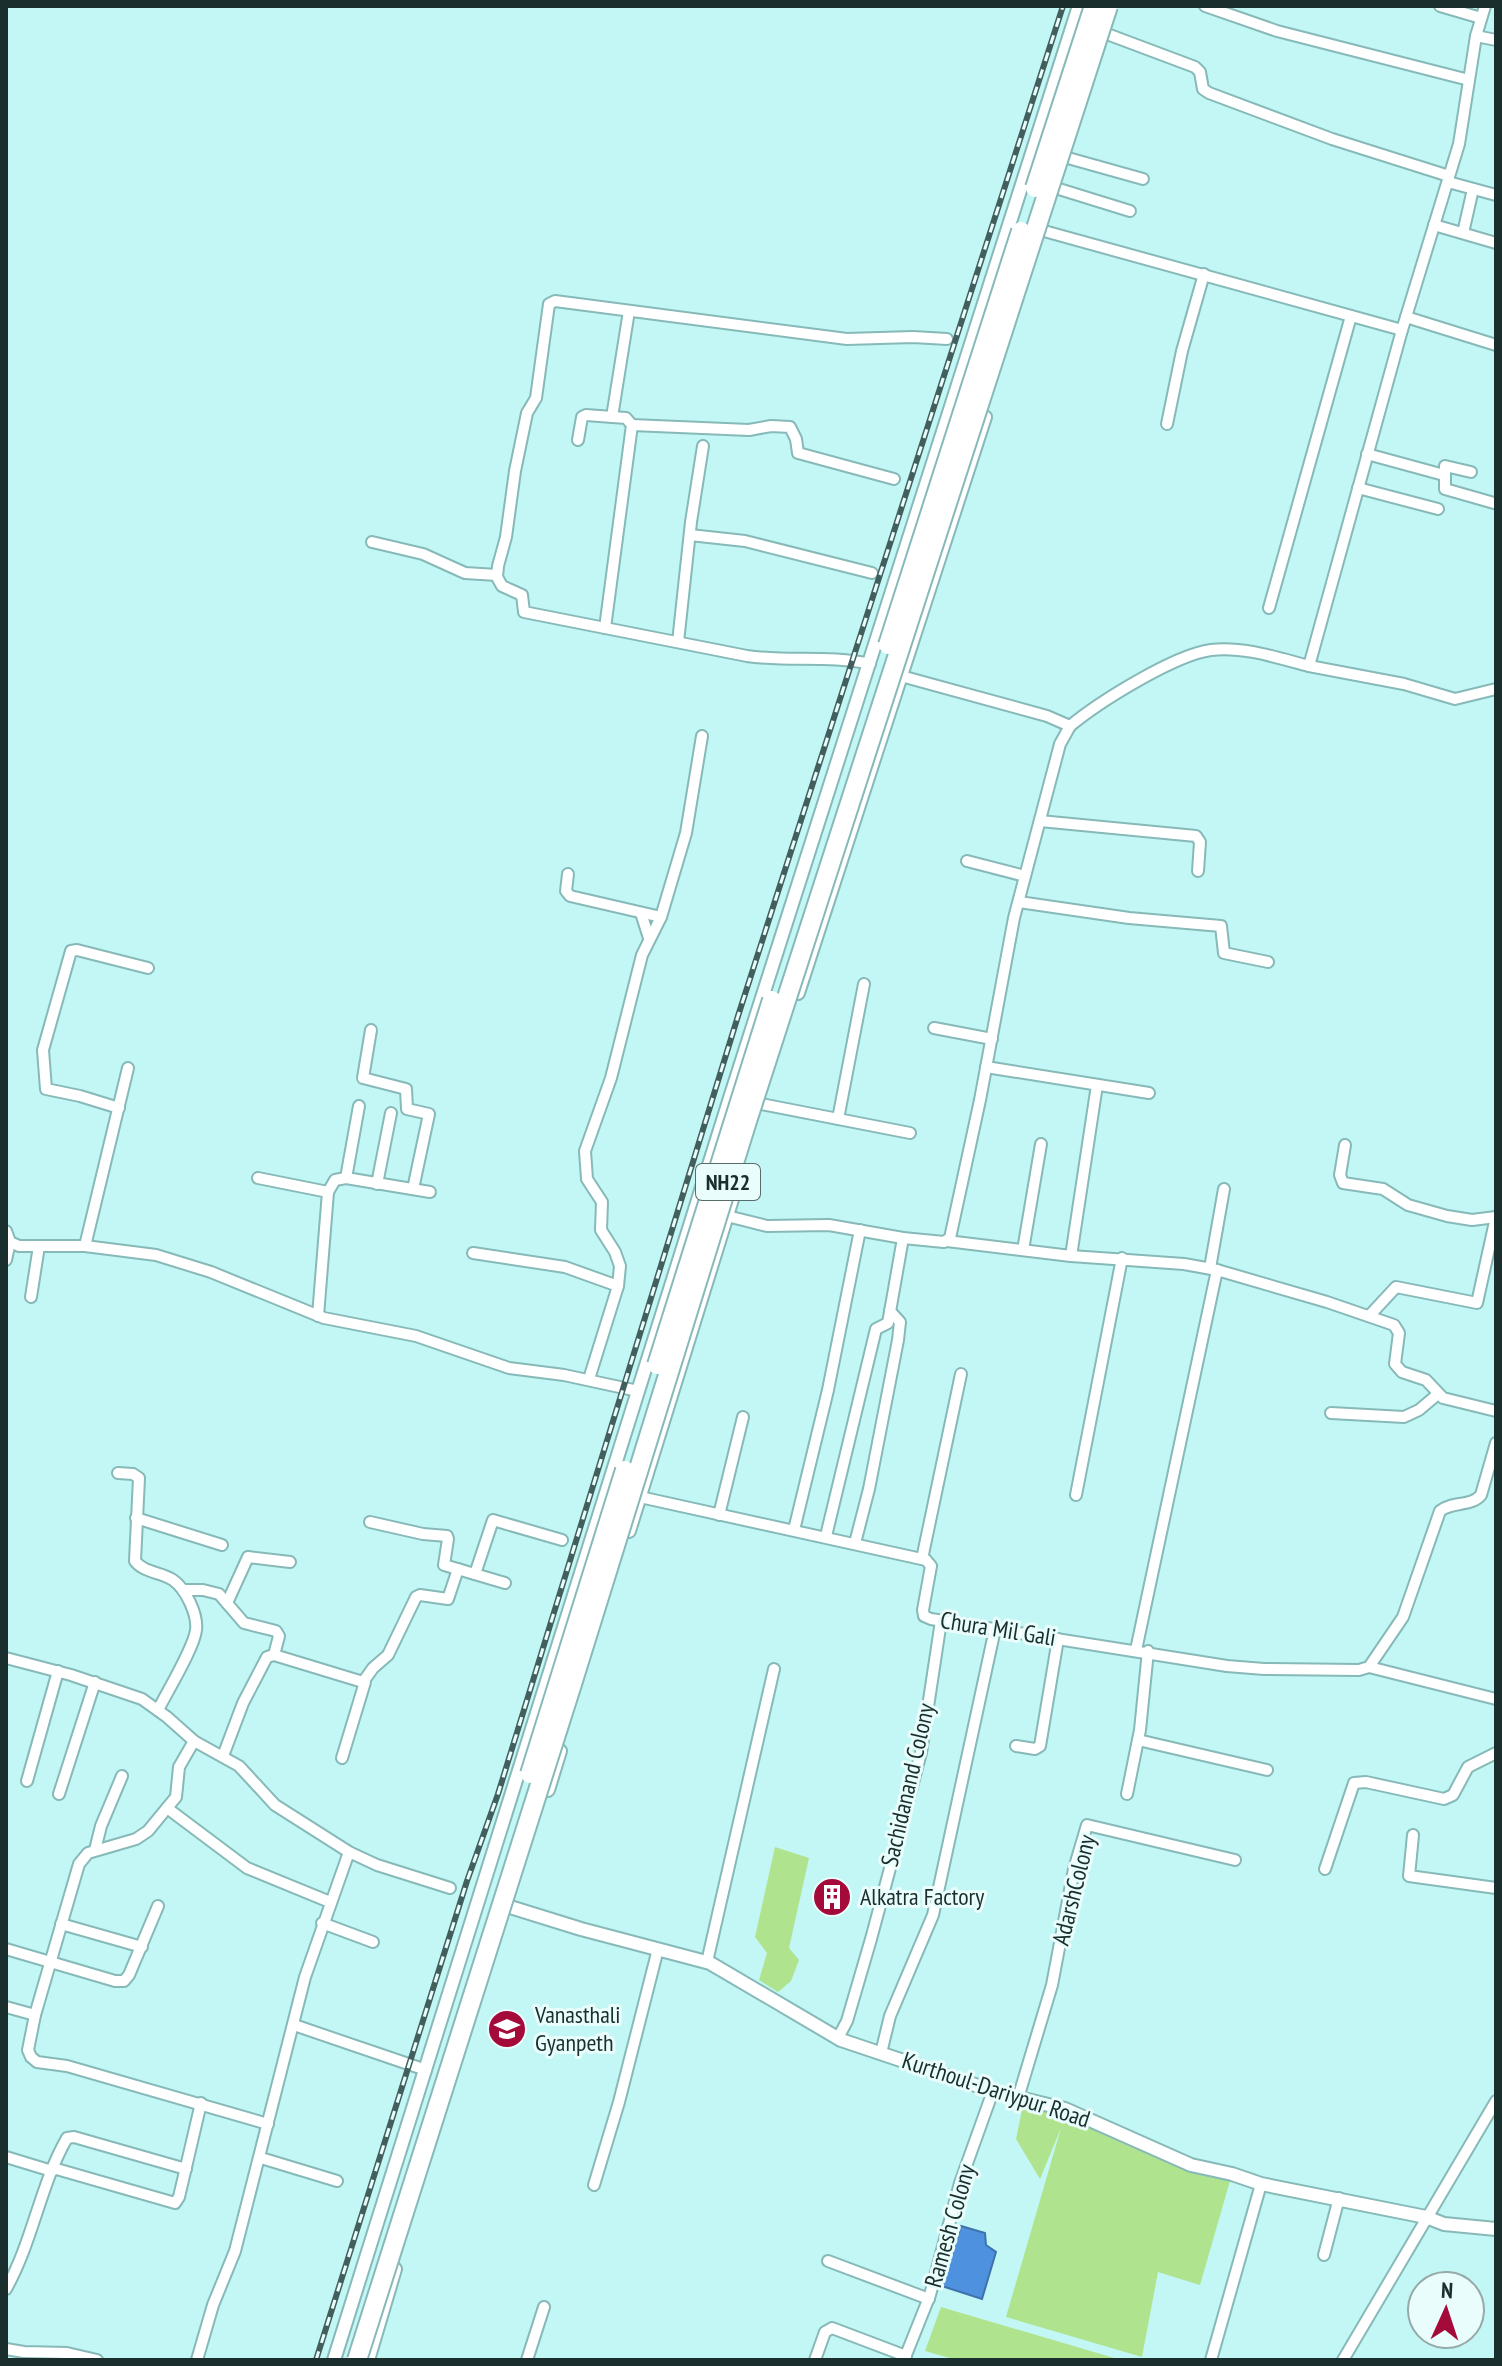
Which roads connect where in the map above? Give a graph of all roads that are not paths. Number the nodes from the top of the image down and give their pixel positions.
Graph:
1 (1079, 6) edge
2 (1094, 6) edge
3 (1108, 6) edge
4 (1116, 6) edge
5 (1205, 6) edge
6 (1440, 6) edge
7 (1485, 6) edge
8 (1481, 18) junction
9 (1107, 34) junction
10 (1476, 36) junction
11 (1496, 40) edge
12 (1469, 80) junction
13 (1068, 158) junction
14 (1025, 178) junction
15 (1143, 179) dead end
16 (1448, 179) junction
17 (1058, 188) junction
18 (1473, 189) junction
19 (1496, 195) edge
20 (1130, 211) dead end
21 (1434, 225) junction
22 (1044, 231) junction
23 (1463, 233) junction
24 (1496, 243) edge
25 (1204, 274) junction
26 (629, 311) junction
27 (1351, 316) junction
28 (1406, 317) junction
29 (1402, 330) junction
30 (947, 339) dead end
31 (1496, 345) edge
32 (612, 417) junction
33 (1167, 424) dead end
34 (632, 425) junction
35 (578, 440) dead end
36 (703, 446) dead end
37 (1367, 454) junction
38 (1471, 472) dead end
39 (1444, 475) junction
40 (894, 479) dead end
41 (1358, 488) junction
42 (1494, 503) dead end
43 (1438, 509) dead end
44 (690, 535) junction
45 (372, 542) dead end
46 (872, 573) dead end
47 (497, 575) junction
48 (1269, 608) dead end
49 (884, 620) junction
50 (605, 628) junction
51 (916, 629) junction
52 (678, 642) junction
53 (870, 664) junction
54 (1309, 666) junction
55 (901, 676) junction
56 (1496, 689) edge
57 (1070, 726) junction
58 (702, 736) dead end
59 (1040, 821) junction
60 (967, 861) dead end
61 (1198, 871) dead end
62 (568, 874) dead end
63 (1025, 876) junction
64 (1019, 902) junction
65 (641, 913) junction
66 (661, 917) junction
67 (649, 938) junction
68 (1268, 962) dead end
69 (148, 968) dead end
70 (864, 984) dead end
71 (934, 1028) dead end
72 (371, 1030) dead end
73 (992, 1039) junction
74 (986, 1067) junction
75 (128, 1068) dead end
76 (1097, 1085) junction
77 (1149, 1093) dead end
78 (761, 1104) junction
79 (359, 1106) dead end
80 (119, 1108) junction
81 (391, 1113) dead end
82 (838, 1119) junction
83 (910, 1133) dead end
84 (1041, 1144) dead end
85 (1345, 1145) dead end
86 (258, 1178) dead end
87 (346, 1178) junction
88 (377, 1184) junction
89 (413, 1189) junction
90 (1224, 1189) dead end
91 (328, 1192) junction
92 (430, 1192) dead end
93 (727, 1216) junction
94 (1496, 1217) edge
95 (860, 1230) junction
96 (8, 1237) edge
97 (903, 1238) junction
98 (947, 1241) junction
99 (39, 1246) junction
100 (85, 1246) junction
101 (1023, 1250) junction
102 (473, 1253) dead end
103 (680, 1256) junction
104 (1071, 1256) junction
105 (1122, 1258) junction
106 (6, 1260) edge
107 (712, 1266) junction
108 (1213, 1269) junction
109 (618, 1286) junction
110 (31, 1297) dead end
111 (890, 1311) junction
112 (1370, 1315) junction
113 (318, 1316) junction
114 (961, 1374) dead end
115 (589, 1379) junction
116 (638, 1391) junction
117 (1438, 1394) junction
118 (1496, 1411) edge
119 (1331, 1413) dead end
120 (743, 1417) dead end
121 (1496, 1443) edge
122 (118, 1473) dead end
123 (1076, 1495) dead end
124 (640, 1497) junction
125 (719, 1515) junction
126 (599, 1516) junction
127 (136, 1518) junction
128 (370, 1522) dead end
129 (630, 1527) junction
130 (794, 1530) junction
131 (826, 1536) junction
132 (562, 1540) dead end
133 (855, 1543) junction
134 (222, 1545) dead end
135 (922, 1559) junction
136 (290, 1562) dead end
137 (458, 1569) junction
138 (475, 1574) junction
139 (505, 1583) dead end
140 (183, 1590) junction
141 (227, 1603) junction
142 (941, 1621) junction
143 (995, 1629) junction
144 (1058, 1639) junction
145 (1142, 1651) junction
146 (274, 1655) junction
147 (6, 1658) edge
148 (774, 1669) dead end
149 (1360, 1669) junction
150 (58, 1671) junction
151 (95, 1682) junction
152 (365, 1682) junction
153 (1496, 1699) edge
154 (158, 1710) junction
155 (1138, 1740) junction
156 (194, 1741) junction
157 (1016, 1746) dead end
158 (1496, 1753) edge
159 (223, 1756) junction
160 (342, 1758) dead end
161 (1267, 1770) dead end
162 (122, 1776) dead end
163 (27, 1781) dead end
164 (59, 1794) dead end
165 (1127, 1794) dead end
166 (167, 1808) junction
167 (1413, 1835) dead end
168 (95, 1850) junction
169 (349, 1852) junction
170 (1235, 1860) dead end
171 (1325, 1869) dead end
172 (450, 1888) dead end
173 (1496, 1888) edge
174 (330, 1902) junction
175 (158, 1906) dead end
176 (510, 1907) junction
177 (322, 1923) junction
178 (61, 1924) junction
179 (373, 1942) dead end
180 (142, 1947) junction
181 (6, 1949) edge
182 (658, 1949) junction
183 (50, 1961) junction
184 (459, 1961) junction
185 (707, 1962) junction
186 (490, 1971) junction
187 (6, 2007) edge
188 (35, 2015) junction
189 (294, 2025) junction
190 (838, 2038) junction
191 (881, 2053) junction
192 (426, 2070) junction
193 (993, 2091) junction
194 (1018, 2098) junction
195 (1496, 2101) edge
196 (201, 2103) junction
197 (268, 2124) junction
198 (6, 2157) edge
199 (261, 2158) junction
200 (186, 2169) junction
201 (53, 2170) junction
202 (337, 2181) dead end
203 (1261, 2184) junction
204 (594, 2185) dead end
205 (1339, 2198) junction
206 (1426, 2217) junction
207 (1496, 2229) edge
208 (1324, 2255) dead end
209 (828, 2261) dead end
210 (6, 2289) edge
211 (929, 2299) junction
212 (544, 2307) dead end
213 (6, 2349) edge
214 (54, 2356) edge
215 (905, 2358) edge
216 (97, 2360) edge
217 (197, 2360) edge
218 (334, 2360) edge
219 (346, 2360) edge
220 (357, 2360) edge
221 (368, 2360) edge
222 (527, 2360) edge
223 (815, 2360) edge
224 (1211, 2360) edge
225 (1343, 2360) edge

1 - 14 street
2 - 219 highway, NH22, bridge
3 - 220 highway, NH22, bridge
4 - 9 street
5 - 12 street
6 - 8 street
7 - 8 street
8 - 10 street
9 - 13 street
9 - 16 street
10 - 11 street
10 - 12 street
12 - 16 street
13 - 15 street
13 - 17 street
14 - 17 street
14 - 49 street
16 - 18 street
16 - 21 street
17 - 20 street
17 - 22 street
18 - 19 street
18 - 23 street
21 - 23 street
21 - 28 street
22 - 25 street
22 - 51 street
23 - 24 street
25 - 27 street
25 - 33 street
26 - 30 street
26 - 32 street
26 - 47 street
27 - 29 street
27 - 48 street
28 - 29 street
28 - 31 street
29 - 37 street
32 - 34 street
32 - 35 street
34 - 40 street
34 - 50 street
36 - 44 street
37 - 39 street
37 - 41 street
38 - 39 street
39 - 42 street
41 - 43 street
41 - 54 street
44 - 46 street
44 - 52 street
45 - 47 street
47 - 50 street
49 - 51 street
49 - 53 street
50 - 52 street
51 - 55 street
52 - 53 street
53 - 103 street
54 - 56 street
54 - 57 street
55 - 57 street
55 - 78 street
57 - 59 street
58 - 66 street
59 - 61 street
59 - 63 street
60 - 63 street
62 - 65 street
63 - 64 street
64 - 68 street
64 - 73 street
65 - 66 street
65 - 67 street
66 - 67 street
67 - 109 street
69 - 80 street
70 - 82 street
71 - 73 street
72 - 89 street
73 - 74 street
74 - 76 street
74 - 98 street
75 - 80 street
76 - 77 street
76 - 104 street
78 - 82 street
78 - 93 street
79 - 87 street
80 - 100 street
81 - 88 street
82 - 83 street
84 - 101 street
85 - 94 street
86 - 91 street
87 - 88 street
87 - 91 street
88 - 89 street
89 - 92 street
90 - 108 street
91 - 113 street
93 - 95 street
93 - 107 street
94 - 112 street
95 - 97 street
95 - 130 street
96 - 99 street
96 - 106 street
97 - 98 street
97 - 111 street
98 - 101 street
99 - 100 street
99 - 110 street
100 - 113 street
101 - 104 street
102 - 109 street
103 - 107 street
103 - 116 street
104 - 105 street
105 - 108 street
105 - 123 street
107 - 124 street
108 - 112 street
108 - 145 street
109 - 115 street
111 - 131 street
111 - 133 street
112 - 117 street
113 - 115 street
114 - 135 street
115 - 116 street
116 - 126 street
117 - 118 street
117 - 119 street
120 - 125 street
121 - 149 street
122 - 127 street
124 - 125 street
124 - 129 street
125 - 130 street
126 - 129 street
126 - 184 street
127 - 134 street
127 - 140 street
128 - 137 street
129 - 176 street
130 - 131 street
131 - 133 street
132 - 138 street
133 - 135 street
135 - 142 street, Chura Mil Gali
136 - 141 street
137 - 138 street
137 - 152 street
138 - 139 street
140 - 141 street
140 - 154 street
141 - 146 street
142 - 143 street, Chura Mil Gali
142 - 190 street, Sachidanand Colony
143 - 144 street, Chura Mil Gali
143 - 191 street
144 - 145 street, Chura Mil Gali
144 - 157 street
145 - 149 street, Chura Mil Gali
145 - 155 street
146 - 152 street
146 - 159 street
147 - 150 street
148 - 185 street
149 - 153 street, Chura Mil Gali
150 - 151 street
150 - 163 street
151 - 154 street
151 - 164 street
152 - 160 street
154 - 156 street
155 - 161 street
155 - 165 street
156 - 159 street
156 - 166 street
158 - 171 street
159 - 169 street
162 - 168 street
166 - 168 street
166 - 174 street
167 - 173 street
168 - 178 street
169 - 172 street
169 - 174 street
170 - 194 street, AdarshColony
174 - 177 street
175 - 180 street
176 - 182 street, Kurthoul-Dariypur Road
176 - 186 street
177 - 179 street
177 - 189 street
178 - 180 street
178 - 183 street
180 - 183 street
181 - 183 street
182 - 185 street, Kurthoul-Dariypur Road
182 - 204 street
183 - 188 street
184 - 186 street
184 - 192 street
185 - 190 street, Kurthoul-Dariypur Road
186 - 221 street
187 - 188 street
188 - 196 street
189 - 192 street
189 - 197 street
190 - 191 street, Kurthoul-Dariypur Road
191 - 193 street, Kurthoul-Dariypur Road
192 - 218 street
193 - 194 street, Kurthoul-Dariypur Road
193 - 211 street, Ramesh Colony
194 - 203 street, Kurthoul-Dariypur Road
195 - 206 street
196 - 197 street
196 - 200 street
197 - 199 street
198 - 201 street
199 - 202 street
199 - 217 street
200 - 201 street
200 - 201 street
201 - 210 street
203 - 205 street, Kurthoul-Dariypur Road
203 - 224 street
205 - 206 street, Kurthoul-Dariypur Road
205 - 208 street
206 - 207 street, Kurthoul-Dariypur Road
206 - 225 street
209 - 211 street
211 - 215 street, Ramesh Colony
212 - 222 street
213 - 214 street
214 - 216 street
215 - 223 street

